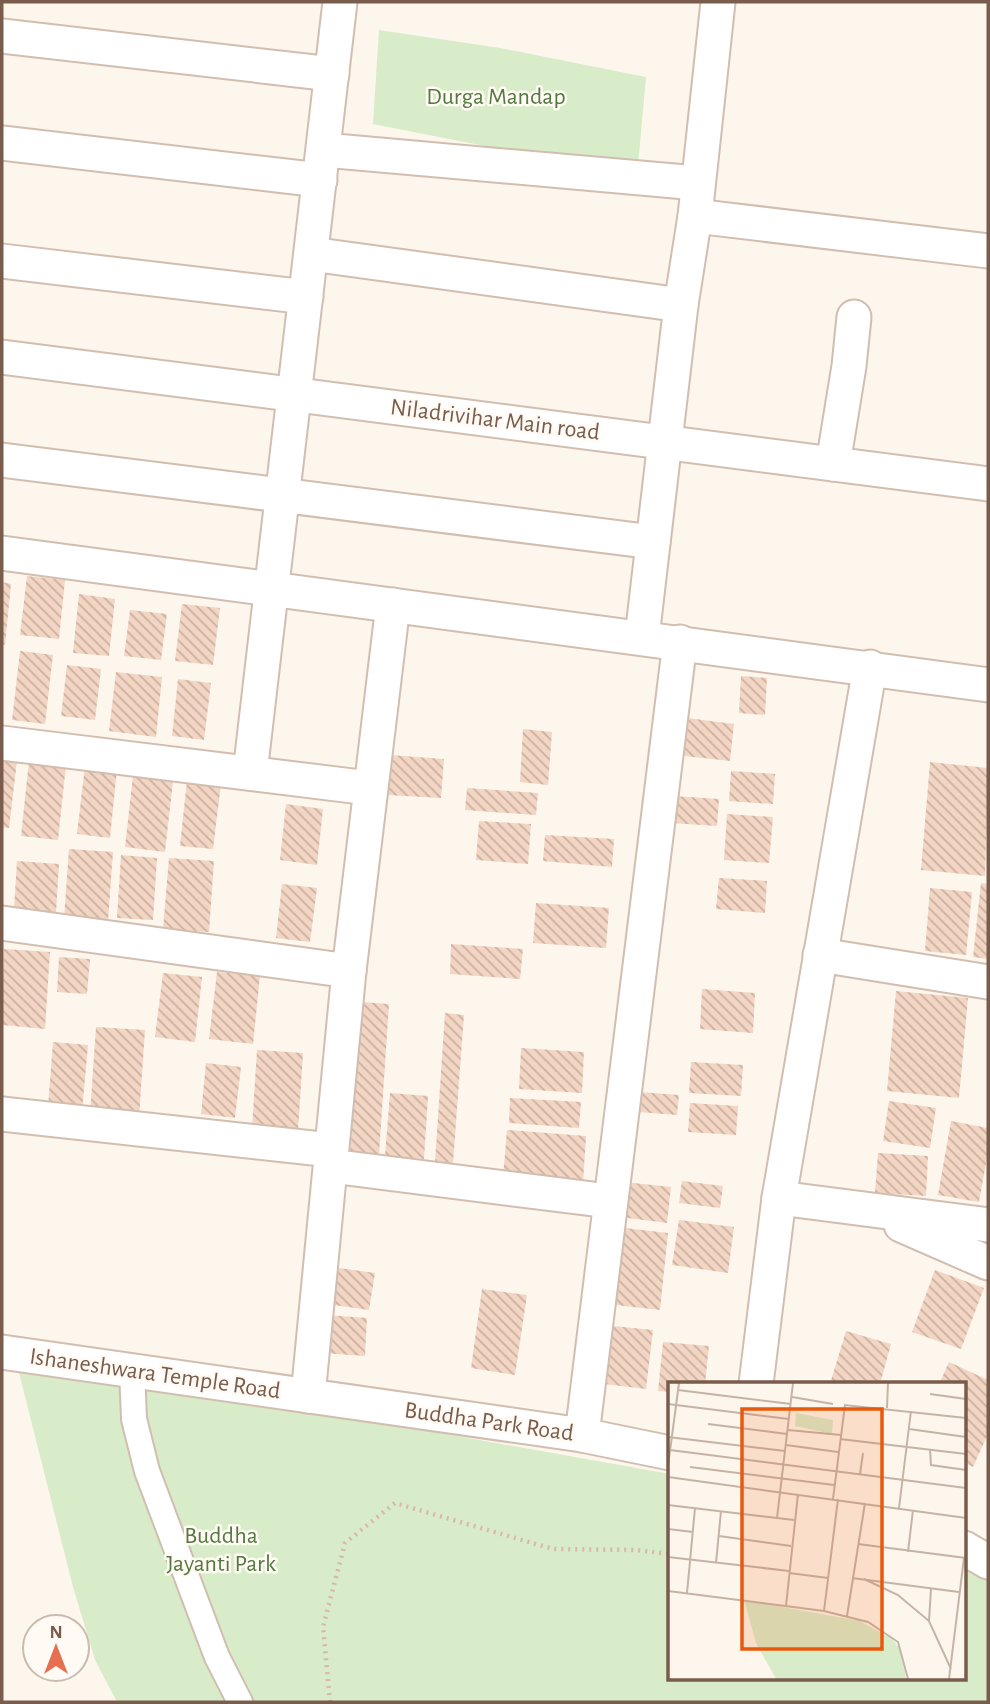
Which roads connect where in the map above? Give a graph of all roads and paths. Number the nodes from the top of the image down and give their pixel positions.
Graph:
1 (340, 2) edge
2 (718, 2) edge
3 (2, 36) edge
4 (332, 74) junction
5 (2, 143) edge
6 (322, 165) junction
7 (697, 183) junction
8 (695, 216) junction
9 (988, 251) edge
10 (311, 254) junction
11 (2, 261) edge
12 (306, 297) junction
13 (681, 305) junction
14 (854, 317) dead end
15 (2, 357) edge
16 (295, 394) junction
17 (665, 442) junction
18 (2, 460) edge
19 (833, 464) junction
20 (988, 484) edge
21 (282, 495) junction
22 (653, 542) junction
23 (2, 553) edge
24 (269, 588) junction
25 (393, 605) junction
26 (642, 637) junction
27 (680, 642) junction
28 (870, 667) junction
29 (988, 685) edge
30 (2, 743) edge
31 (250, 773) junction
32 (369, 788) junction
33 (2, 923) edge
34 (820, 955) junction
35 (349, 971) junction
36 (988, 982) edge
37 (2, 1114) edge
38 (331, 1158) junction
39 (779, 1198) junction
40 (609, 1201) junction
41 (863, 1208) junction
42 (988, 1226) edge
43 (988, 1263) edge
44 (2, 1352) edge
45 (132, 1370) junction
46 (756, 1382) edge
47 (308, 1395) junction
48 (582, 1435) junction
49 (668, 1453) edge
50 (965, 1549) edge
51 (668, 1554) edge
52 (988, 1562) edge
53 (240, 1702) edge
54 (330, 1702) edge

1 - 4 street
2 - 7 street
3 - 4 street
4 - 6 street
5 - 6 street
6 - 7 street
6 - 10 street
7 - 8 street
8 - 9 street
8 - 13 street
10 - 12 street
10 - 13 street
11 - 12 street
12 - 16 street
13 - 17 street
14 - 19 street
15 - 16 street, Niladrivihar Main road
16 - 17 street, Niladrivihar Main road
16 - 21 street
17 - 19 street, Niladrivihar Main road
17 - 22 street
18 - 21 street
19 - 20 street, Niladrivihar Main road
21 - 22 street
21 - 24 street
22 - 26 street
23 - 24 street
24 - 25 street
24 - 31 street
25 - 26 street
25 - 32 street
26 - 27 street
27 - 28 street
27 - 40 street
28 - 29 street
28 - 34 street
30 - 31 street
31 - 32 street
32 - 35 street
33 - 35 street
34 - 36 street
34 - 39 street
35 - 38 street
37 - 38 street
38 - 40 street
38 - 47 street
39 - 41 street
39 - 46 street
40 - 48 street
41 - 42 street
41 - 43 street
44 - 45 street, Ishaneshwara Temple Road
45 - 47 street, Ishaneshwara Temple Road
45 - 53 street
47 - 48 street, Buddha Park Road
48 - 49 street, Buddha Park Road
50 - 52 street
51 - 54 path

